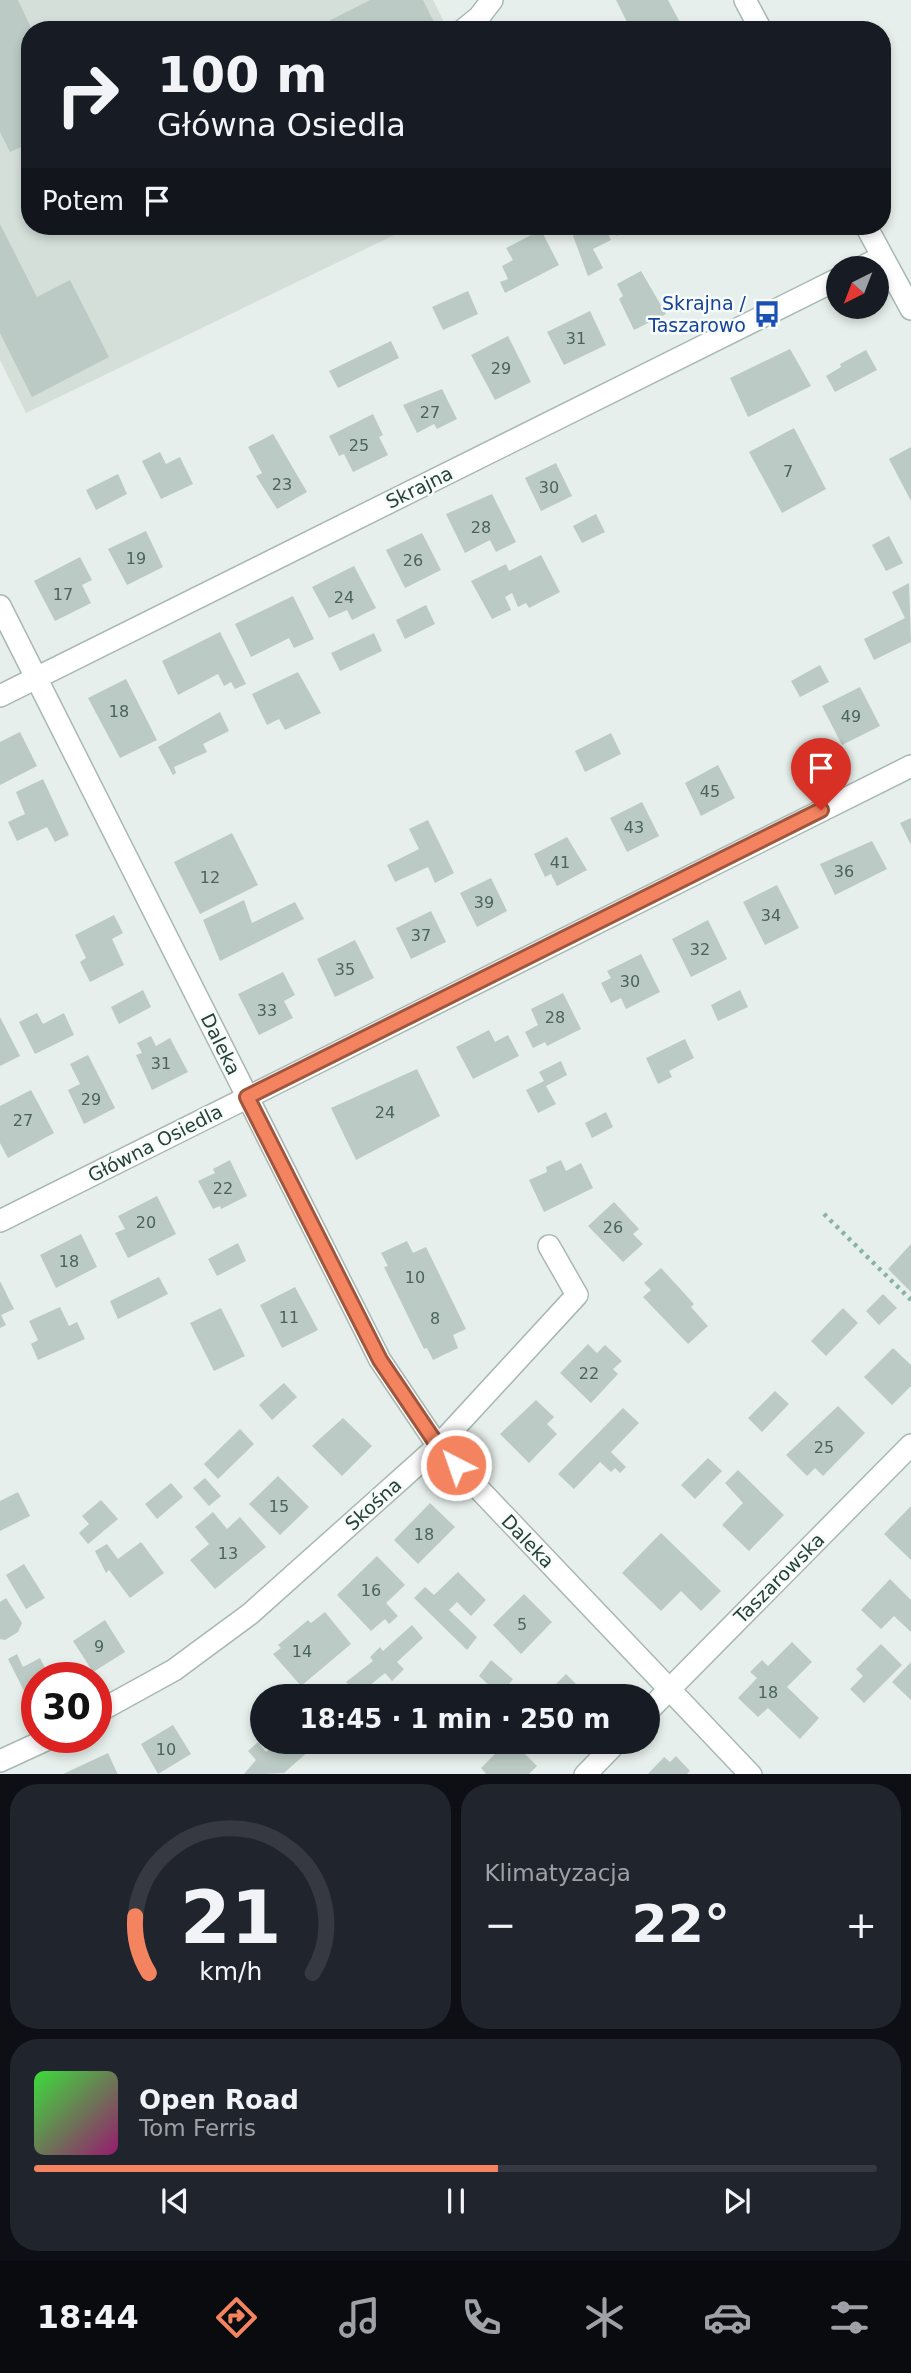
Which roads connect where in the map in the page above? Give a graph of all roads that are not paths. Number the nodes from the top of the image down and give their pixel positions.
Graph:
1 (492, 0) edge
2 (745, 0) edge
3 (475, 21) edge
4 (756, 21) edge
5 (871, 235) edge
6 (882, 256) edge
7 (889, 268) edge
8 (826, 285) edge
9 (911, 309) edge
10 (0, 606) edge
11 (36, 678) junction
12 (0, 696) edge
13 (911, 766) edge
14 (247, 1097) junction
15 (0, 1221) edge
16 (549, 1246) dead end
17 (911, 1445) edge
18 (438, 1446) junction
19 (669, 1689) junction
20 (660, 1698) edge
21 (112, 1704) edge
22 (21, 1751) edge
23 (605, 1754) edge
24 (0, 1761) edge
25 (585, 1774) edge
26 (751, 1774) edge

1 - 3 street
2 - 4 street
5 - 6 street
7 - 9 street
8 - 11 street, Skrajna
10 - 11 street, Daleka
11 - 12 street, Skrajna
11 - 14 street, Daleka
13 - 14 street, Główna Osiedla
14 - 15 street, Główna Osiedla
14 - 18 street, Daleka
16 - 18 street, Skośna
17 - 19 street, Taszarowska
18 - 19 street, Daleka
18 - 21 street, Skośna
19 - 20 street, Taszarowska
19 - 26 street, Daleka
22 - 24 street
23 - 25 street

